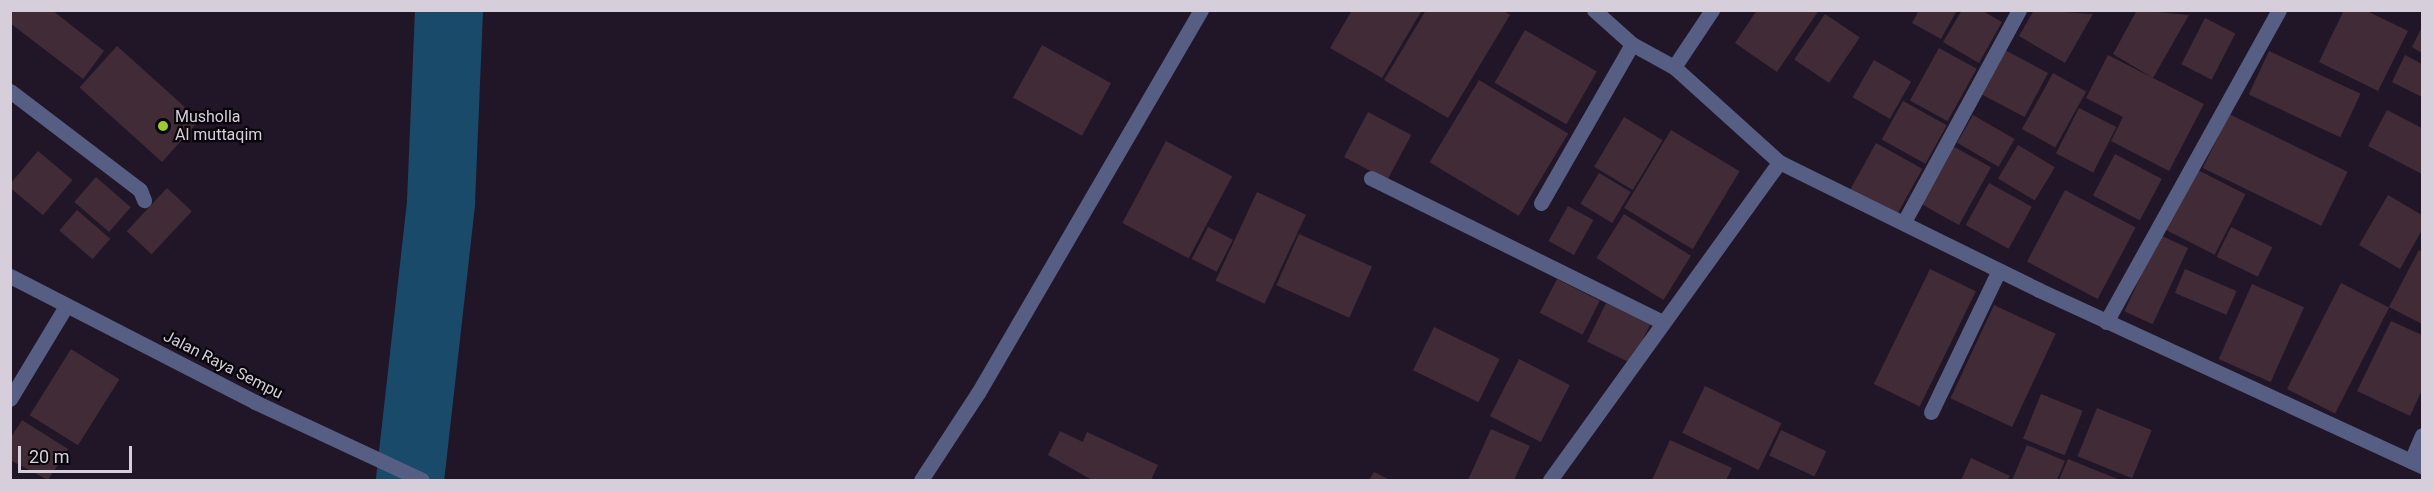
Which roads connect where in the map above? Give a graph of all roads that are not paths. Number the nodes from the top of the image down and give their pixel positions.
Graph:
1 (1202, 10) edge
2 (1594, 10) edge
3 (1712, 10) edge
4 (2019, 10) edge
5 (2279, 10) edge
6 (1632, 44) junction
7 (1674, 67) junction
8 (10, 91) edge
9 (1779, 162) junction
10 (1371, 178) dead end
11 (144, 200) dead end
12 (1541, 203) dead end
13 (1905, 220) junction
14 (1999, 270) junction
15 (10, 276) edge
16 (66, 306) junction
17 (1662, 322) junction
18 (2106, 322) junction
19 (10, 399) edge
20 (1931, 412) dead end
21 (2422, 435) edge
22 (2417, 464) edge
23 (422, 480) edge
24 (921, 480) edge
25 (1550, 480) edge

1 - 24 street
2 - 6 street
3 - 7 street
4 - 13 street
5 - 18 street
6 - 7 street
6 - 12 street
7 - 9 street
8 - 11 street
9 - 13 street
9 - 17 street
10 - 17 street
13 - 14 street
14 - 18 street
14 - 20 street
15 - 16 street, Jalan Raya Sempu
16 - 19 street
16 - 23 street, Jalan Raya Sempu
17 - 25 street
18 - 22 street
21 - 22 street

